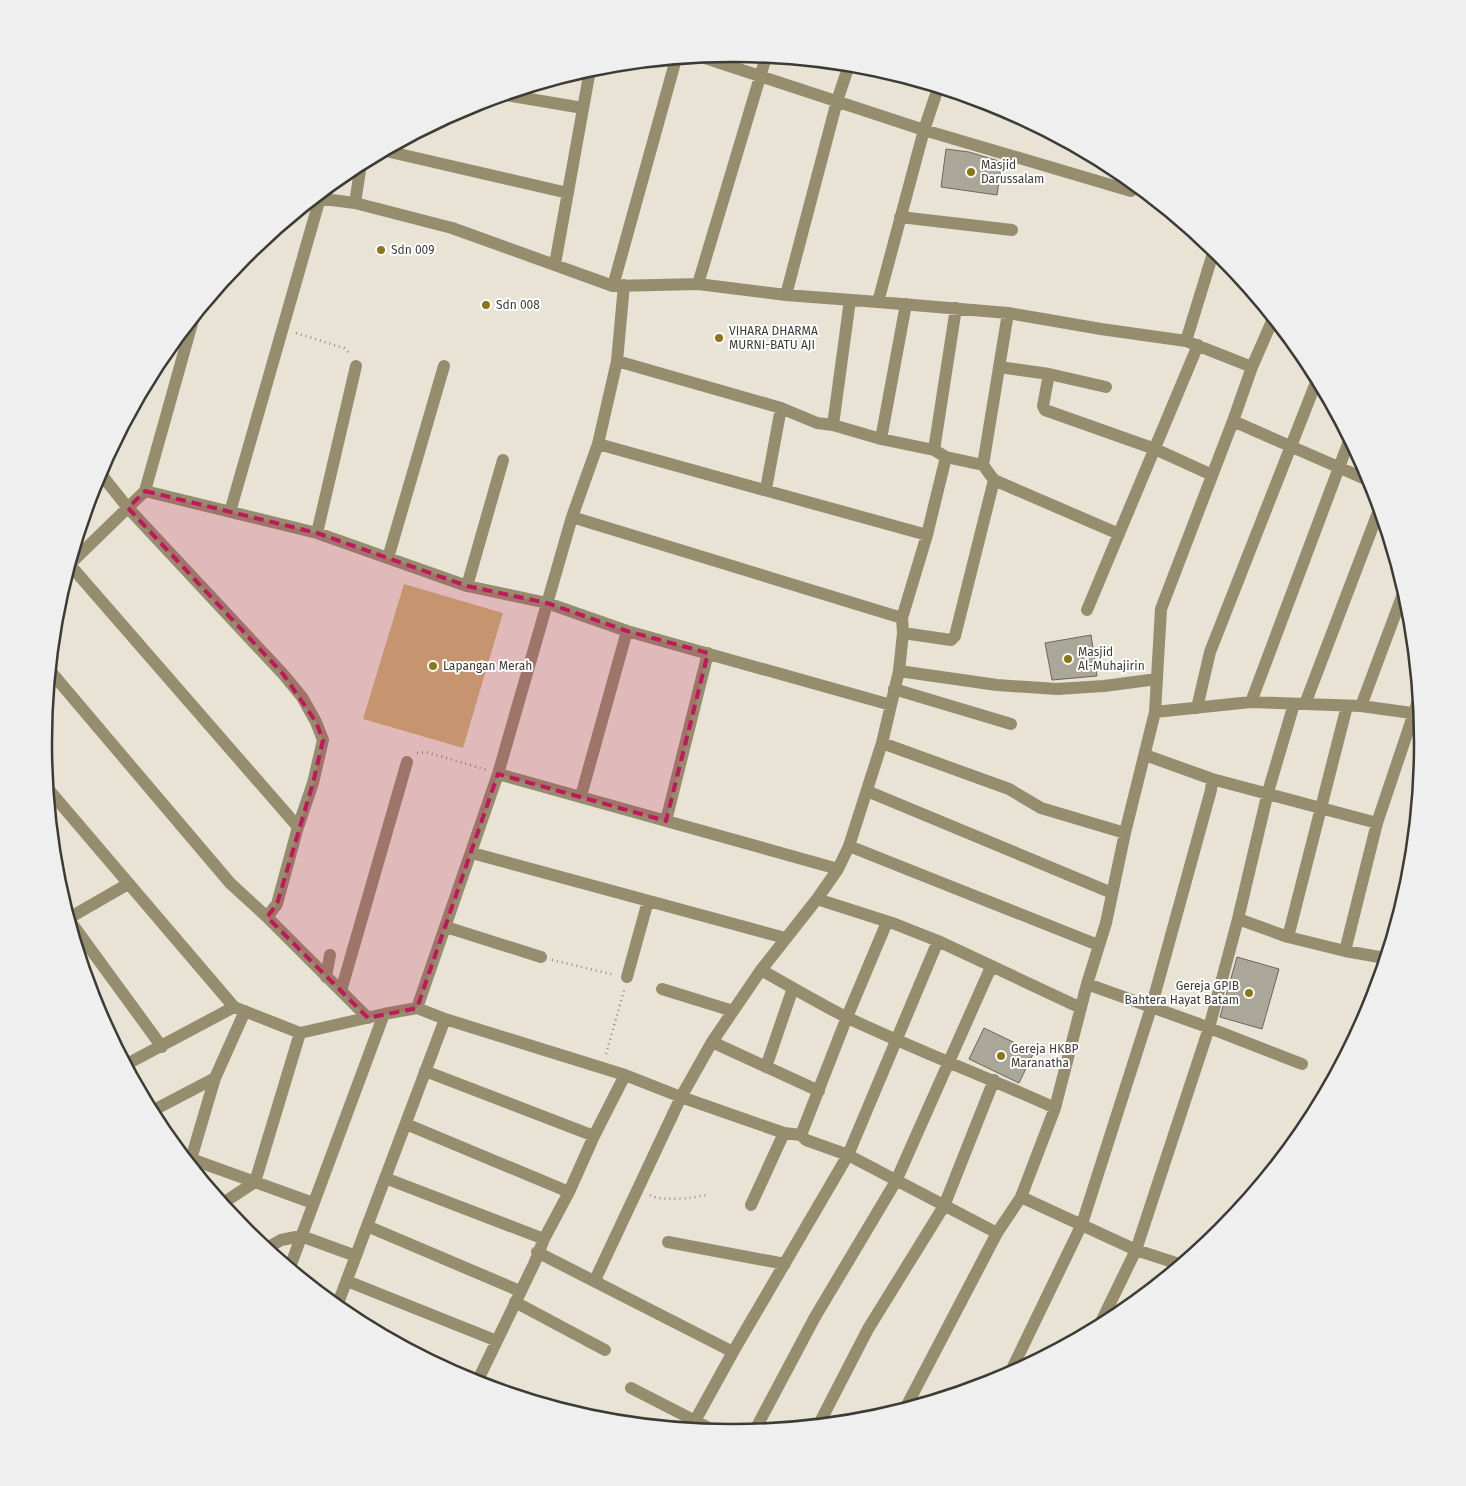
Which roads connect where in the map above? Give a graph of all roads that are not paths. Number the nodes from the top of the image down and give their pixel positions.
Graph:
1 (719, 63) edge
2 (764, 63) edge
3 (674, 65) edge
4 (847, 72) edge
5 (760, 76) junction
6 (588, 79) edge
7 (936, 94) edge
8 (520, 97) edge
9 (837, 101) junction
10 (583, 108) junction
11 (924, 130) junction
12 (396, 152) edge
13 (359, 174) edge
14 (1130, 191) edge
15 (568, 193) junction
16 (325, 199) edge
17 (355, 203) junction
18 (316, 205) edge
19 (900, 217) junction
20 (1012, 230) dead end
21 (1212, 260) edge
22 (555, 264) junction
23 (698, 284) junction
24 (618, 285) junction
25 (786, 295) junction
26 (850, 300) junction
27 (878, 302) junction
28 (906, 304) junction
29 (956, 308) junction
30 (1008, 313) junction
31 (1270, 325) edge
32 (189, 335) edge
33 (1192, 343) junction
34 (617, 362) junction
35 (356, 366) road end
36 (444, 366) dead end
37 (999, 367) junction
38 (1252, 367) junction
39 (1049, 374) junction
40 (1106, 387) dead end
41 (1313, 389) edge
42 (781, 408) junction
43 (1233, 421) junction
44 (834, 425) junction
45 (881, 439) junction
46 (598, 444) junction
47 (1290, 446) junction
48 (1346, 448) edge
49 (1155, 449) junction
50 (934, 450) junction
51 (946, 457) junction
52 (504, 460) dead end
53 (983, 466) junction
54 (1338, 467) junction
55 (1212, 475) junction
56 (1359, 476) edge
57 (105, 480) edge
58 (994, 480) junction
59 (766, 489) junction
60 (144, 491) junction
61 (128, 508) junction
62 (230, 512) junction
63 (572, 517) junction
64 (1375, 519) edge
65 (317, 533) junction
66 (1119, 534) junction
67 (927, 535) junction
68 (79, 556) edge
69 (388, 558) junction
70 (75, 569) edge
71 (467, 586) junction
72 (547, 603) junction
73 (1399, 605) edge
74 (1087, 610) dead end
75 (902, 618) junction
76 (627, 631) junction
77 (903, 633) junction
78 (708, 653) junction
79 (899, 671) junction
80 (56, 678) edge
81 (1157, 679) junction
82 (894, 689) junction
83 (1251, 702) junction
84 (1299, 704) junction
85 (891, 705) junction
86 (1347, 706) junction
87 (1362, 706) junction
88 (1197, 708) junction
89 (1412, 709) edge
90 (1156, 712) junction
91 (1413, 720) edge
92 (1011, 724) dead end
93 (882, 743) junction
94 (1145, 755) junction
95 (407, 762) road end
96 (498, 774) junction
97 (1212, 778) junction
98 (867, 791) junction
99 (1268, 792) junction
100 (581, 796) junction
101 (55, 797) edge
102 (1320, 807) junction
103 (666, 821) junction
104 (1376, 823) junction
105 (298, 827) junction
106 (1125, 833) junction
107 (849, 846) junction
108 (472, 854) junction
109 (838, 869) junction
110 (128, 884) junction
111 (1112, 893) junction
112 (817, 899) junction
113 (648, 901) junction
114 (75, 916) edge
115 (267, 917) junction
116 (1238, 919) junction
117 (887, 922) junction
118 (446, 927) junction
119 (80, 933) edge
120 (1288, 937) junction
121 (786, 938) junction
122 (938, 941) junction
123 (1098, 945) junction
124 (1344, 951) junction
125 (330, 955) dead end
126 (541, 957) road end
127 (1379, 957) edge
128 (991, 967) junction
129 (760, 970) junction
130 (326, 977) junction
131 (627, 977) road end
132 (1087, 984) junction
133 (793, 988) junction
134 (662, 989) dead end
135 (341, 991) junction
136 (417, 1008) junction
137 (1082, 1008) junction
138 (1151, 1008) junction
139 (239, 1009) junction
140 (733, 1011) junction
141 (384, 1014) junction
142 (847, 1017) junction
143 (368, 1018) junction
144 (445, 1019) junction
145 (1209, 1028) junction
146 (300, 1033) junction
147 (897, 1040) junction
148 (712, 1042) junction
149 (162, 1047) junction
150 (132, 1061) edge
151 (947, 1063) junction
152 (1302, 1064) dead end
153 (766, 1066) junction
154 (425, 1071) junction
155 (626, 1075) junction
156 (215, 1078) junction
157 (994, 1080) junction
158 (819, 1091) junction
159 (681, 1097) junction
160 (159, 1107) edge
161 (1055, 1108) junction
162 (406, 1124) junction
163 (784, 1133) junction
164 (801, 1135) junction
165 (594, 1136) junction
166 (191, 1154) edge
167 (848, 1155) junction
168 (198, 1163) edge
169 (385, 1178) junction
170 (255, 1182) junction
171 (896, 1182) junction
172 (569, 1192) junction
173 (1021, 1197) junction
174 (228, 1200) edge
175 (313, 1203) junction
176 (751, 1205) dead end
177 (944, 1206) junction
178 (1082, 1224) junction
179 (367, 1226) junction
180 (997, 1233) junction
181 (301, 1236) junction
182 (544, 1239) junction
183 (668, 1242) dead end
184 (273, 1245) edge
185 (1136, 1250) junction
186 (537, 1252) junction
187 (356, 1256) junction
188 (292, 1261) edge
189 (1173, 1262) edge
190 (785, 1264) junction
191 (595, 1280) junction
192 (347, 1281) junction
193 (518, 1297) junction
194 (341, 1299) edge
195 (1106, 1312) edge
196 (497, 1341) junction
197 (605, 1350) dead end
198 (733, 1352) junction
199 (1016, 1362) edge
200 (481, 1375) edge
201 (631, 1388) dead end
202 (910, 1400) edge
203 (822, 1418) edge
204 (690, 1422) edge
205 (694, 1422) edge
206 (759, 1423) edge

1 - 5 street
2 - 5 street
3 - 24 street
4 - 9 street
5 - 9 street
5 - 23 street
6 - 10 street
7 - 11 street
8 - 10 street
9 - 11 street
9 - 25 street
10 - 15 street
11 - 14 street
11 - 19 street
12 - 15 street
13 - 17 street
15 - 22 street
16 - 17 street
17 - 22 street
18 - 62 street
19 - 20 street
19 - 27 street
21 - 33 street
22 - 24 street
23 - 24 street
23 - 25 street
24 - 34 street
25 - 26 street
26 - 27 street
26 - 44 street
27 - 28 street
28 - 29 street
28 - 45 street
29 - 30 street
29 - 50 street
30 - 33 street
30 - 37 street
31 - 38 street
32 - 60 street
33 - 38 street
33 - 49 street
34 - 42 street
34 - 46 street
35 - 65 street
36 - 69 street
37 - 39 street
37 - 53 street
38 - 43 street
39 - 40 street
39 - 49 street
41 - 47 street
42 - 44 street
42 - 59 street
43 - 47 street
43 - 55 street
44 - 45 street
45 - 50 street
46 - 59 street
46 - 63 street
47 - 54 street
47 - 88 street
48 - 54 street
49 - 55 street
49 - 66 street
50 - 51 street
51 - 53 street
51 - 67 street
52 - 71 street
53 - 58 street
54 - 56 street
54 - 83 street
55 - 81 street
57 - 61 street
58 - 66 street
58 - 77 street
59 - 67 street
60 - 61 street
60 - 62 street
61 - 68 street
61 - 105 street
62 - 65 street
63 - 72 street
63 - 75 street
64 - 84 street
65 - 69 street
66 - 74 street
67 - 75 street
69 - 71 street
70 - 105 street
71 - 72 street
72 - 76 street
72 - 96 street
73 - 87 street
75 - 77 street
76 - 78 street
76 - 100 street
77 - 79 street
78 - 85 street
78 - 103 street
79 - 81 street
79 - 82 street
80 - 115 street
81 - 90 street
82 - 85 street
82 - 92 street
83 - 84 street
83 - 88 street
84 - 86 street
84 - 99 street
85 - 93 street
86 - 87 street
86 - 102 street
87 - 89 street
88 - 90 street
90 - 94 street
91 - 104 street
93 - 98 street
93 - 106 street
94 - 97 street
94 - 106 street
95 - 135 street
96 - 100 street
96 - 108 street
97 - 99 street
97 - 138 street
98 - 107 street
98 - 111 street
99 - 102 street
99 - 116 street
100 - 103 street
101 - 110 street
102 - 104 street
102 - 120 street
103 - 109 street
104 - 124 street
105 - 115 street
106 - 111 street
107 - 109 street
107 - 123 street
108 - 113 street
108 - 118 street
109 - 112 street
110 - 114 street
110 - 139 street
111 - 123 street
112 - 117 street
112 - 121 street
113 - 121 street
113 - 131 street
115 - 130 street
116 - 120 street
116 - 145 street
117 - 122 street
117 - 142 street
118 - 126 street
118 - 136 street
119 - 149 street
120 - 124 street
121 - 129 street
122 - 128 street
122 - 147 street
123 - 132 street
124 - 127 street
125 - 130 street
128 - 137 street
128 - 151 street
129 - 133 street
129 - 140 street
130 - 135 street
132 - 137 street
132 - 138 street
133 - 142 street
133 - 153 street
134 - 140 street
135 - 143 street
136 - 141 street
136 - 144 street
137 - 161 street
138 - 145 street
138 - 178 street
139 - 146 street
139 - 149 street
139 - 156 street
140 - 148 street
141 - 143 street
141 - 175 street
142 - 147 street
142 - 158 street
143 - 146 street
144 - 154 street
144 - 155 street
145 - 152 street
145 - 185 street
146 - 170 street
147 - 151 street
147 - 167 street
148 - 153 street
148 - 159 street
149 - 150 street
151 - 157 street
151 - 171 street
153 - 158 street
154 - 162 street
154 - 165 street
155 - 159 street
155 - 165 street
156 - 160 street
156 - 166 street
157 - 161 street
157 - 177 street
158 - 164 street
159 - 163 street
159 - 191 street
161 - 173 street
162 - 169 street
162 - 172 street
163 - 164 street
163 - 176 street
164 - 167 street
165 - 172 street
167 - 171 street
167 - 190 street
168 - 170 street
169 - 179 street
169 - 182 street
170 - 174 street
170 - 175 street
171 - 177 street
171 - 206 street
172 - 182 street
173 - 178 street
173 - 180 street
175 - 181 street
177 - 180 street
177 - 203 street
178 - 185 street
178 - 199 street
179 - 187 street
179 - 193 street
180 - 202 street
181 - 184 street
181 - 187 street
181 - 188 street
182 - 186 street
183 - 190 street
185 - 189 street
185 - 195 street
186 - 191 street
186 - 193 street
187 - 192 street
190 - 198 street
191 - 198 street
192 - 194 street
192 - 196 street
193 - 196 street
193 - 197 street
196 - 200 street
198 - 205 street
201 - 204 street

